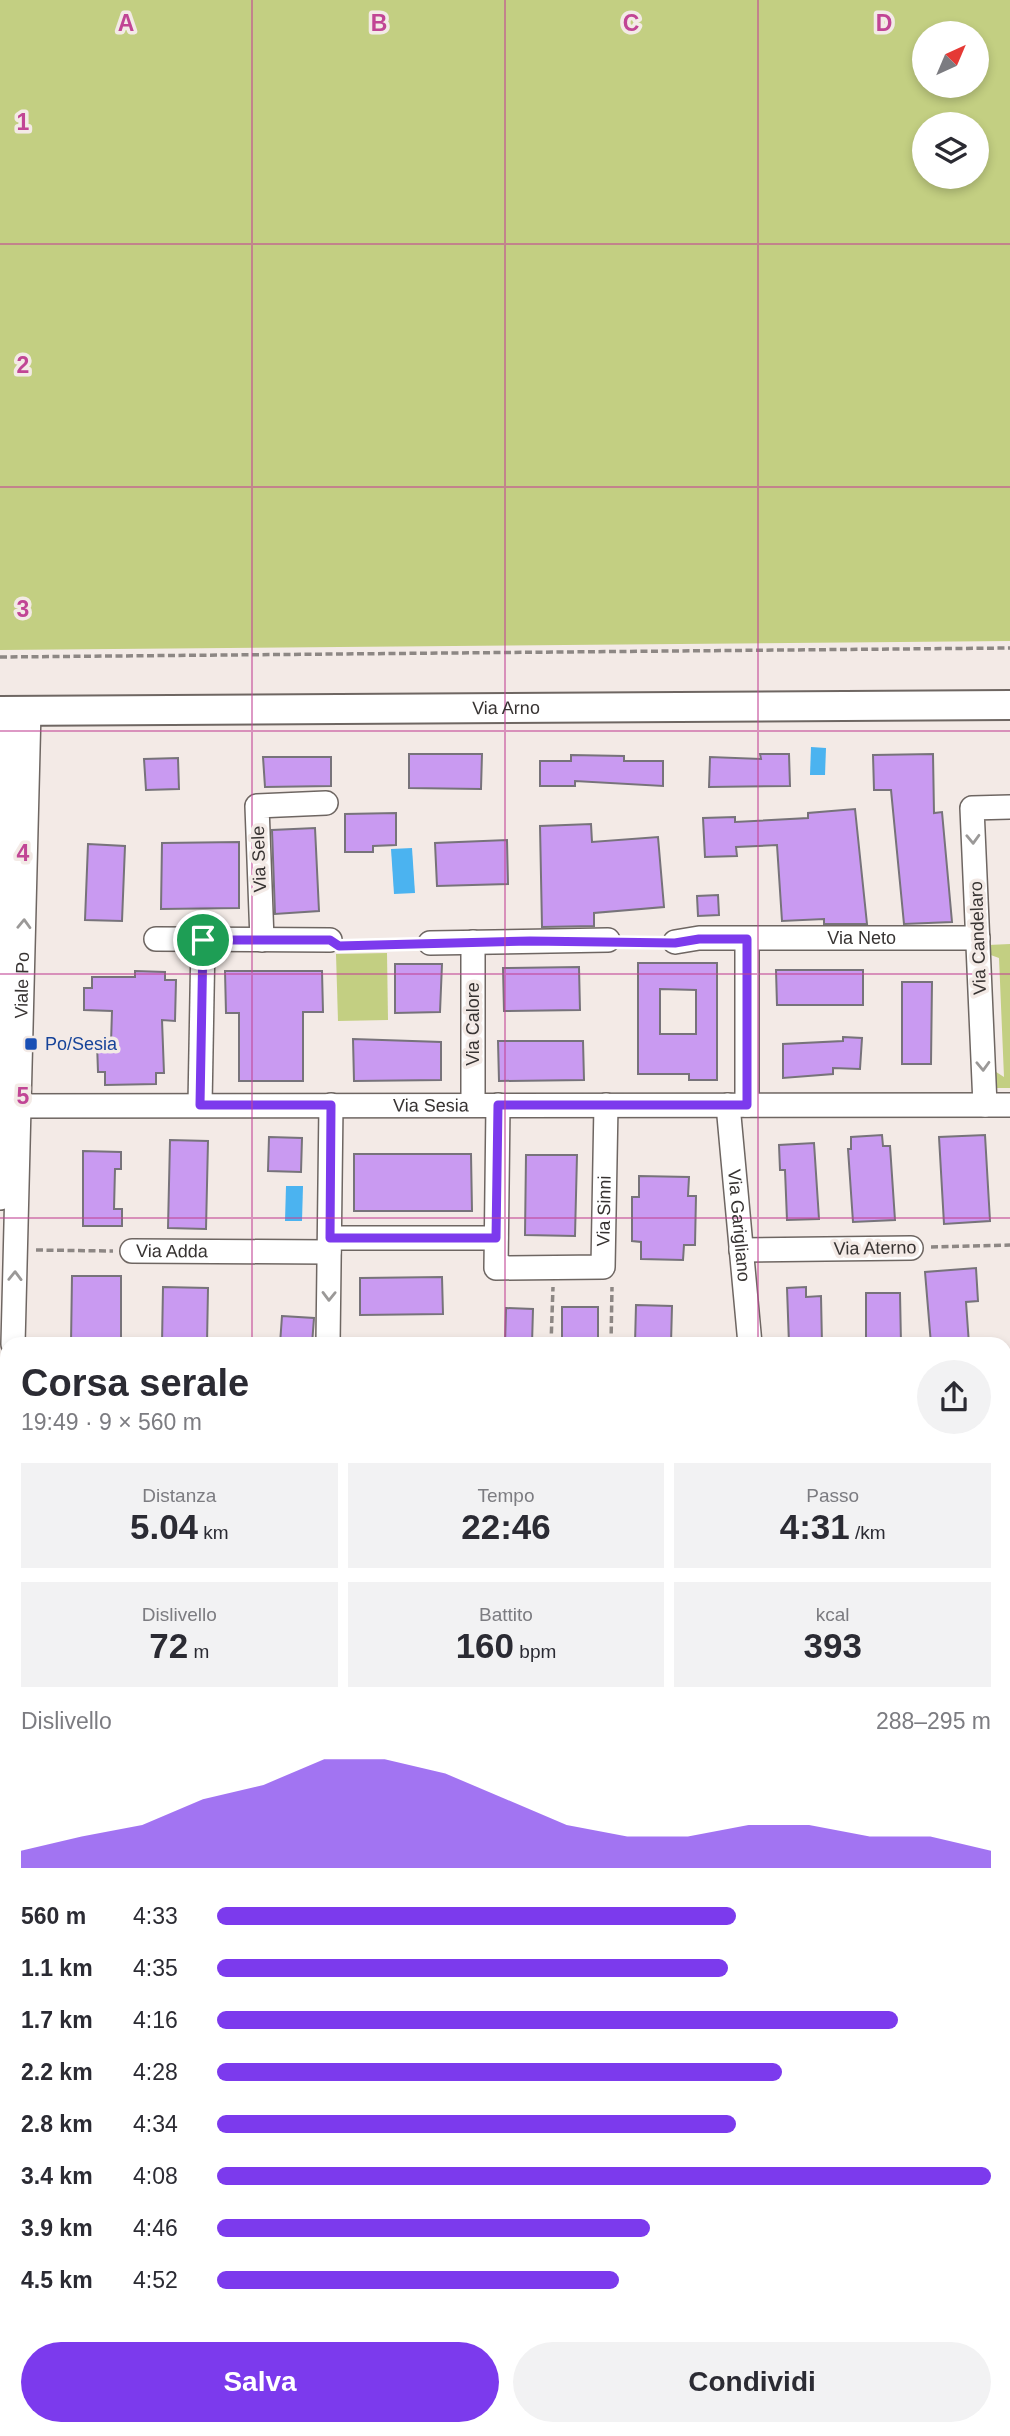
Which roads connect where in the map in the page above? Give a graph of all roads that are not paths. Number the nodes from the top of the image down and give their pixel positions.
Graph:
1 (1010, 705) edge
2 (13, 711) edge
3 (326, 803) dead end
4 (1010, 807) edge
5 (11, 876) edge
6 (978, 938) junction
7 (156, 939) dead end
8 (747, 939) junction
9 (203, 940) junction
10 (262, 940) junction
11 (330, 940) road end
12 (608, 940) road end
13 (473, 942) junction
14 (430, 943) road end
15 (675, 943) road end
16 (200, 1105) junction
17 (331, 1105) junction
18 (473, 1105) junction
19 (498, 1105) junction
20 (606, 1105) junction
21 (738, 1105) junction
22 (985, 1105) junction
23 (1010, 1105) edge
24 (10, 1106) junction
25 (1, 1142) edge
26 (0, 1198) edge
27 (496, 1238) junction
28 (330, 1245) junction
29 (911, 1248) road end
30 (741, 1250) junction
31 (132, 1251) road end
32 (13, 1337) edge
33 (328, 1337) edge
34 (749, 1337) edge

1 - 2 street, Via Arno
2 - 5 street, Viale Po
3 - 10 street, Via Sele
4 -> 6 street, Via Candelaro
5 - 24 street, Viale Po
6 - 8 street, Via Neto
6 -> 22 street, Via Candelaro
7 - 9 street
8 - 15 street, Via Neto
8 - 21 street
9 - 10 street
9 - 16 street
10 - 11 street
12 - 13 street
13 - 14 street
13 - 18 street, Via Calore
16 - 17 street, Via Sesia
16 - 24 street, Via Sesia
17 - 18 street, Via Sesia
17 - 28 street
18 - 19 street, Via Sesia
19 - 20 street, Via Sesia
19 - 27 street
20 - 21 street, Via Sesia
20 - 27 street, Via Sinni
21 - 22 street, Via Sesia
21 - 30 street, Via Garigliano
22 - 23 street, Via Sesia
24 - 25 street, Viale Po
32 -> 24 street, Viale Po
25 - 26 street, Viale Po
27 - 28 street, Via Adda
28 - 31 street, Via Adda
28 -> 33 street
29 - 30 street, Via Aterno
30 - 34 street, Via Garigliano

